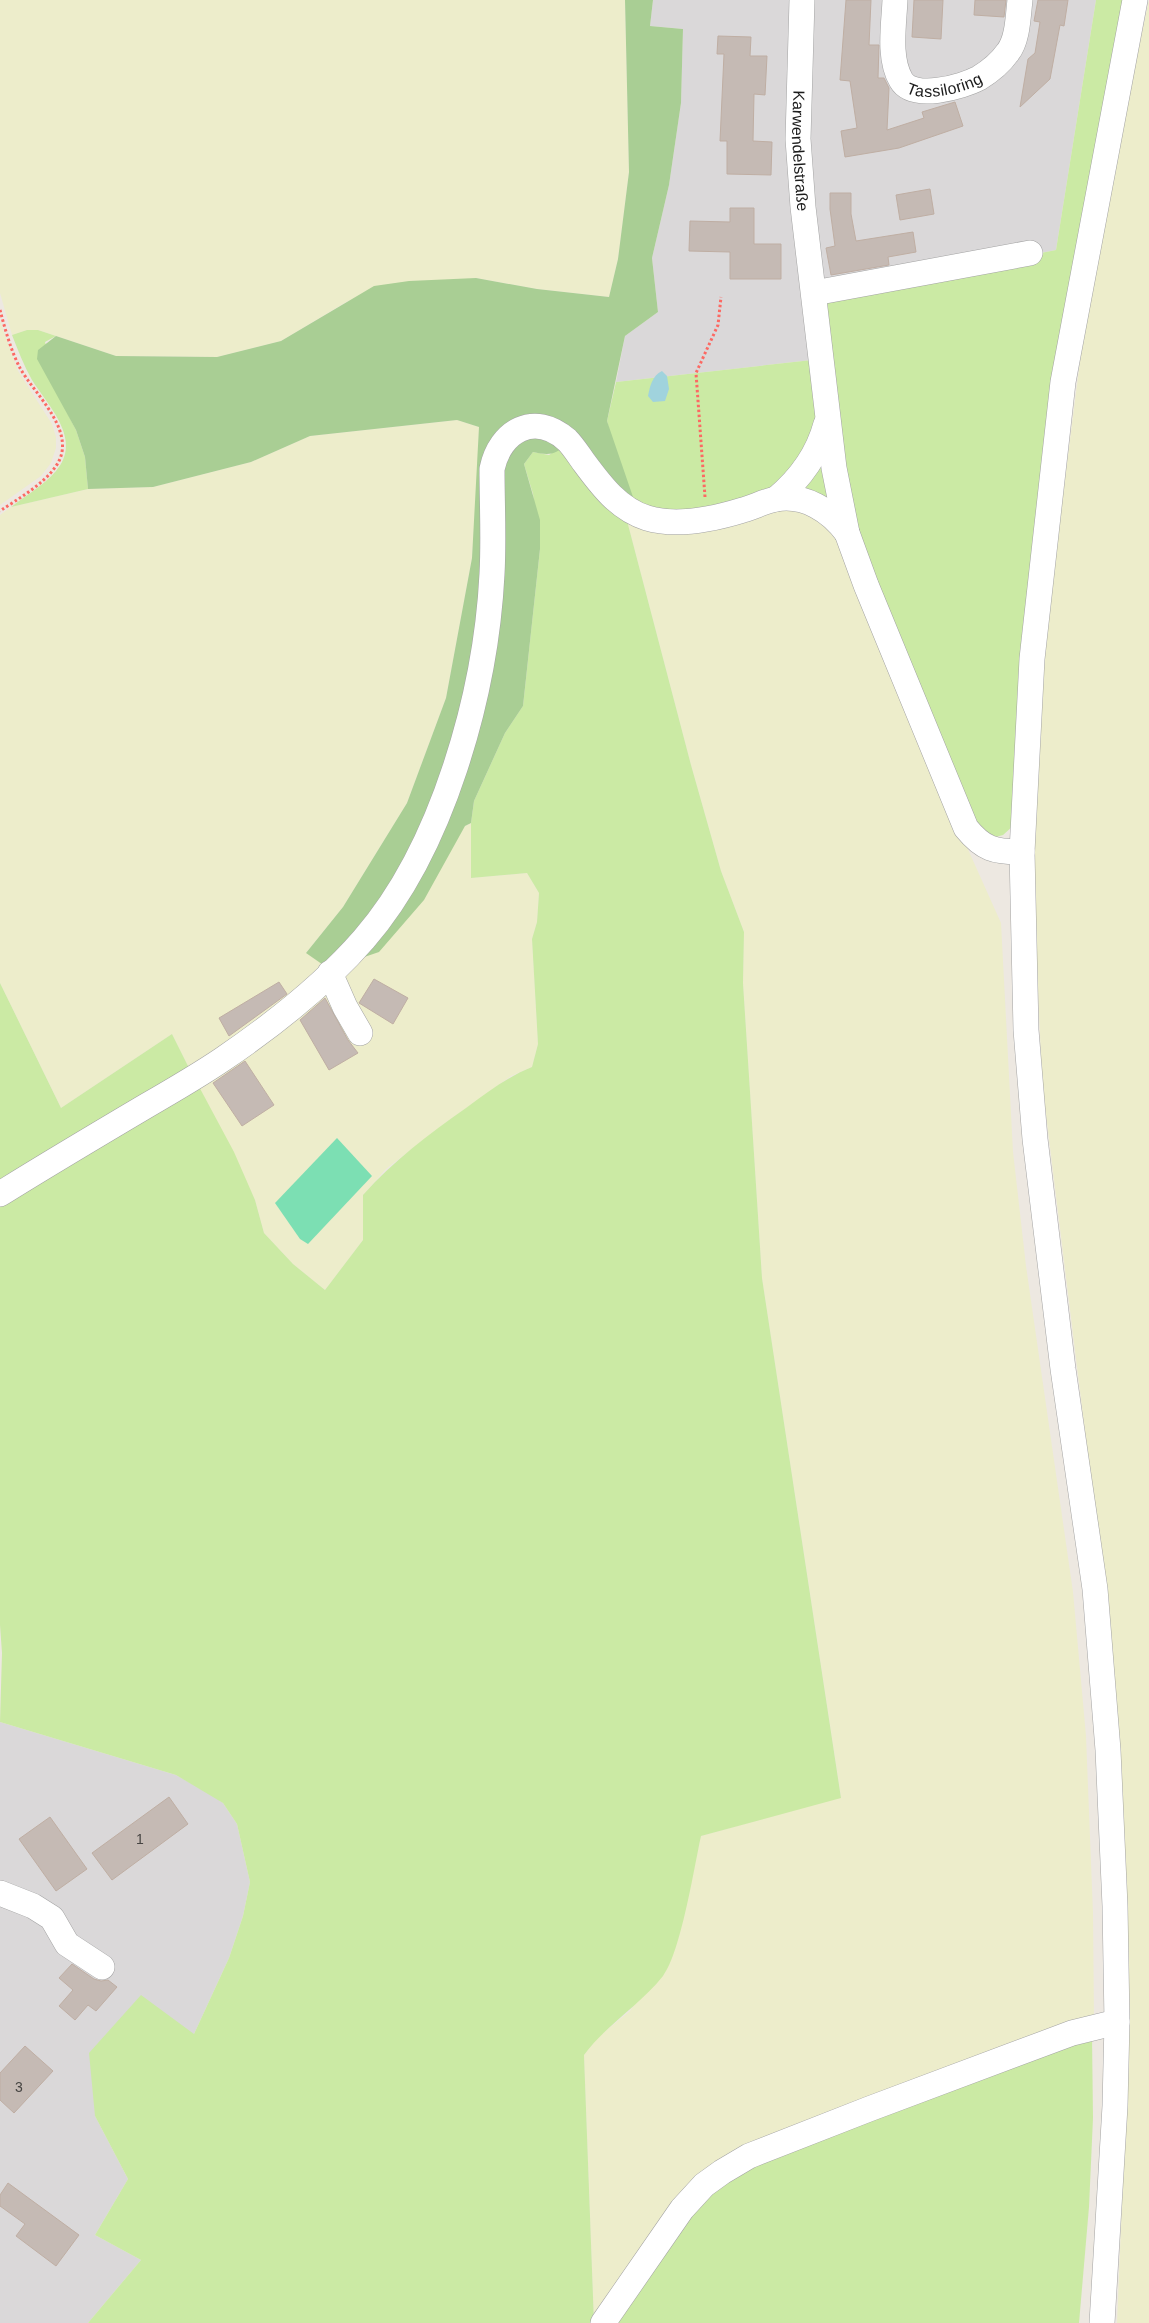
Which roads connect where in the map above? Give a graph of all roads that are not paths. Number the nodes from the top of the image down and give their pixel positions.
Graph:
1 (802, 0) edge
2 (895, 0) edge
3 (1020, 0) edge
4 (1136, 0) edge
5 (1030, 254) dead end
6 (814, 298) junction
7 (828, 419) junction
8 (776, 499) junction
9 (847, 533) junction
10 (1022, 852) junction
11 (330, 974) junction
12 (360, 1033) dead end
13 (0, 1194) edge
14 (0, 1893) edge
15 (102, 1967) dead end
16 (1117, 2022) junction
17 (603, 2323) edge
18 (1102, 2323) edge

1 - 6 street, Karwendelstraße
2 - 3 street, Tassiloring
4 - 10 street
5 - 6 street
6 - 7 street, Karwendelstraße
7 - 8 street
7 - 9 street, Karwendelstraße
8 - 9 street
8 - 11 street
9 - 10 street, Karwendelstraße
10 - 16 street
11 - 12 street
11 - 13 street
14 - 15 street
16 - 17 street
16 - 18 street

